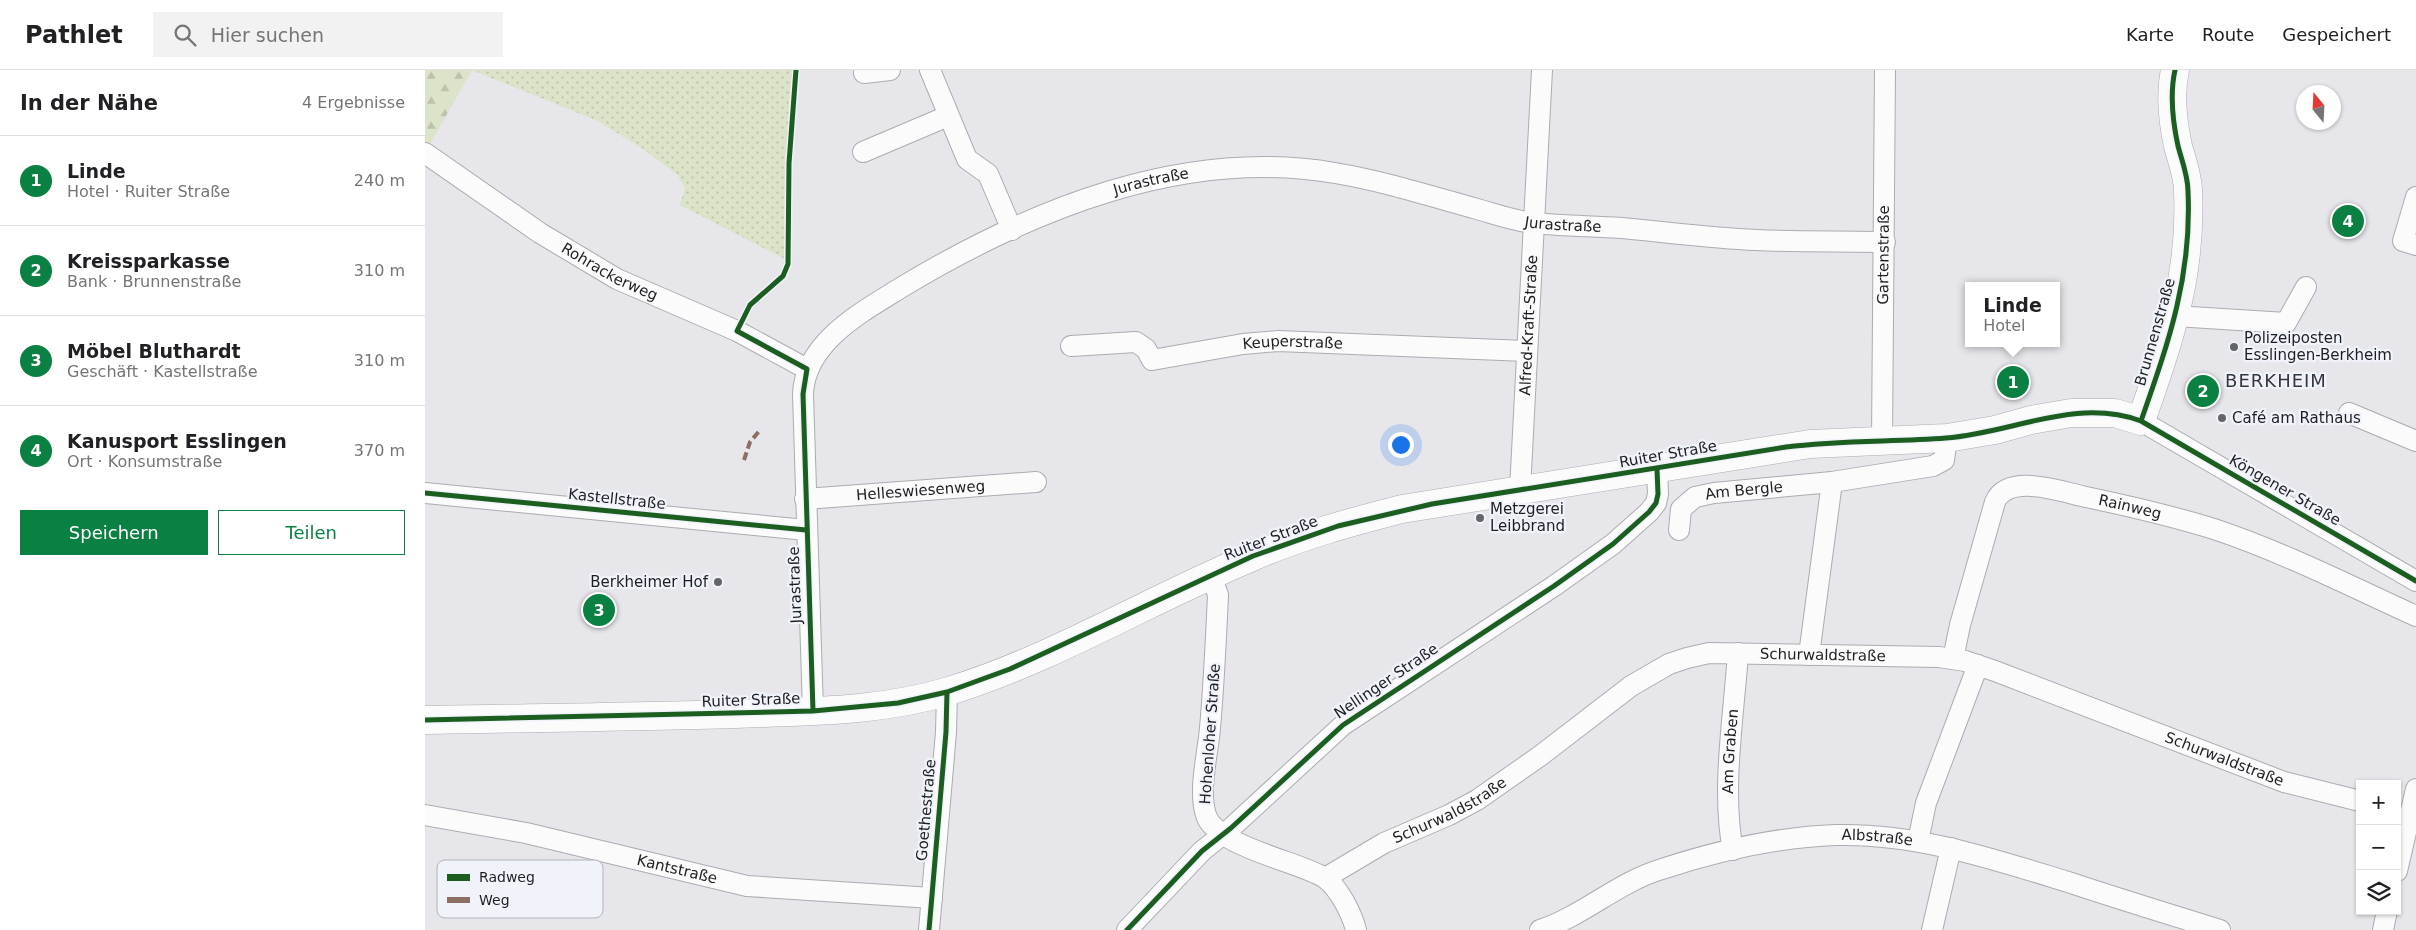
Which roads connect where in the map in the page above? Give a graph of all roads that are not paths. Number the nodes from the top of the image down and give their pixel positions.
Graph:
1 (890, 70) edge
2 (930, 70) edge
3 (1542, 70) edge
4 (1885, 70) edge
5 (2175, 70) edge
6 (864, 73) dead end
7 (948, 116) junction
8 (863, 152) dead end
9 (425, 154) edge
10 (2416, 196) edge
11 (1533, 223) junction
12 (1012, 230) junction
13 (1885, 242) junction
14 (2416, 245) edge
15 (2306, 287) dead end
16 (2175, 316) junction
17 (1071, 346) dead end
18 (1527, 351) junction
19 (807, 369) junction
20 (2349, 413) dead end
21 (2141, 421) junction
22 (1947, 438) junction
23 (1882, 440) junction
24 (2416, 441) edge
25 (1657, 469) junction
26 (1036, 482) dead end
27 (1833, 482) junction
28 (1520, 490) junction
29 (425, 493) edge
30 (805, 499) junction
31 (806, 530) junction
32 (1679, 530) dead end
33 (1211, 575) junction
34 (2416, 581) edge
35 (2416, 616) edge
36 (1737, 653) junction
37 (1809, 655) junction
38 (1953, 659) junction
39 (1978, 665) junction
40 (947, 692) junction
41 (813, 711) junction
42 (425, 720) edge
43 (2416, 789) edge
44 (2356, 800) edge
45 (2404, 812) edge
46 (425, 815) edge
47 (1224, 834) junction
48 (1918, 840) junction
49 (1951, 848) junction
50 (1733, 850) junction
51 (2397, 870) edge
52 (1325, 878) junction
53 (932, 898) junction
54 (2386, 915) edge
55 (929, 930) edge
56 (1127, 930) edge
57 (1356, 930) edge
58 (1540, 930) edge
59 (1932, 930) edge
60 (2220, 930) edge
61 (2383, 930) edge

1 - 6 street
2 - 7 street
3 - 11 street, Alfred-Kraft-Straße
4 - 13 street, Gartenstraße
5 - 16 street, Brunnenstraße
7 - 8 street
7 - 12 street
9 - 19 street, Rohrackerweg
10 - 14 street
11 - 12 street, Jurastraße
11 - 13 street, Jurastraße
11 - 18 street, Alfred-Kraft-Straße
12 - 19 street, Jurastraße
13 - 23 street, Gartenstraße
15 - 16 street, Brunnenstraße
16 - 21 street, Brunnenstraße
17 - 18 street, Keuperstraße
18 - 28 street, Alfred-Kraft-Straße
19 - 30 street, Jurastraße
20 - 24 street
21 - 22 street, Ruiter Straße
21 - 34 street, Köngener Straße
22 - 23 street, Ruiter Straße
22 - 27 street, Am Bergle
23 - 25 street, Ruiter Straße
25 - 28 street, Ruiter Straße
25 - 47 street, Nellinger Straße
26 - 30 street, Helleswiesenweg
27 - 32 street, Am Bergle
27 - 37 street
28 - 33 street, Ruiter Straße
29 - 31 street, Kastellstraße
30 - 31 street, Jurastraße
31 - 41 street, Jurastraße
33 - 40 street, Ruiter Straße
33 - 47 street, Hohenloher Straße
35 - 38 street, Rainweg
36 - 37 street, Schurwaldstraße
36 - 50 street, Am Graben
36 - 52 street, Schurwaldstraße
37 - 38 street, Schurwaldstraße
38 - 39 street, Schurwaldstraße
39 - 44 street, Schurwaldstraße
39 - 48 street
40 - 41 street, Ruiter Straße
40 - 53 street, Goethestraße
41 - 42 street, Ruiter Straße
43 - 45 street
45 - 51 street
46 - 53 street, Kantstraße
47 - 52 street, Hohenloher Straße
47 - 56 street, Nellinger Straße
48 - 49 street, Albstraße
48 - 50 street, Albstraße
49 - 59 street
49 - 60 street, Albstraße
50 - 58 street, Albstraße
52 - 57 street, Hohenloher Straße
53 - 55 street, Goethestraße
54 - 61 street

